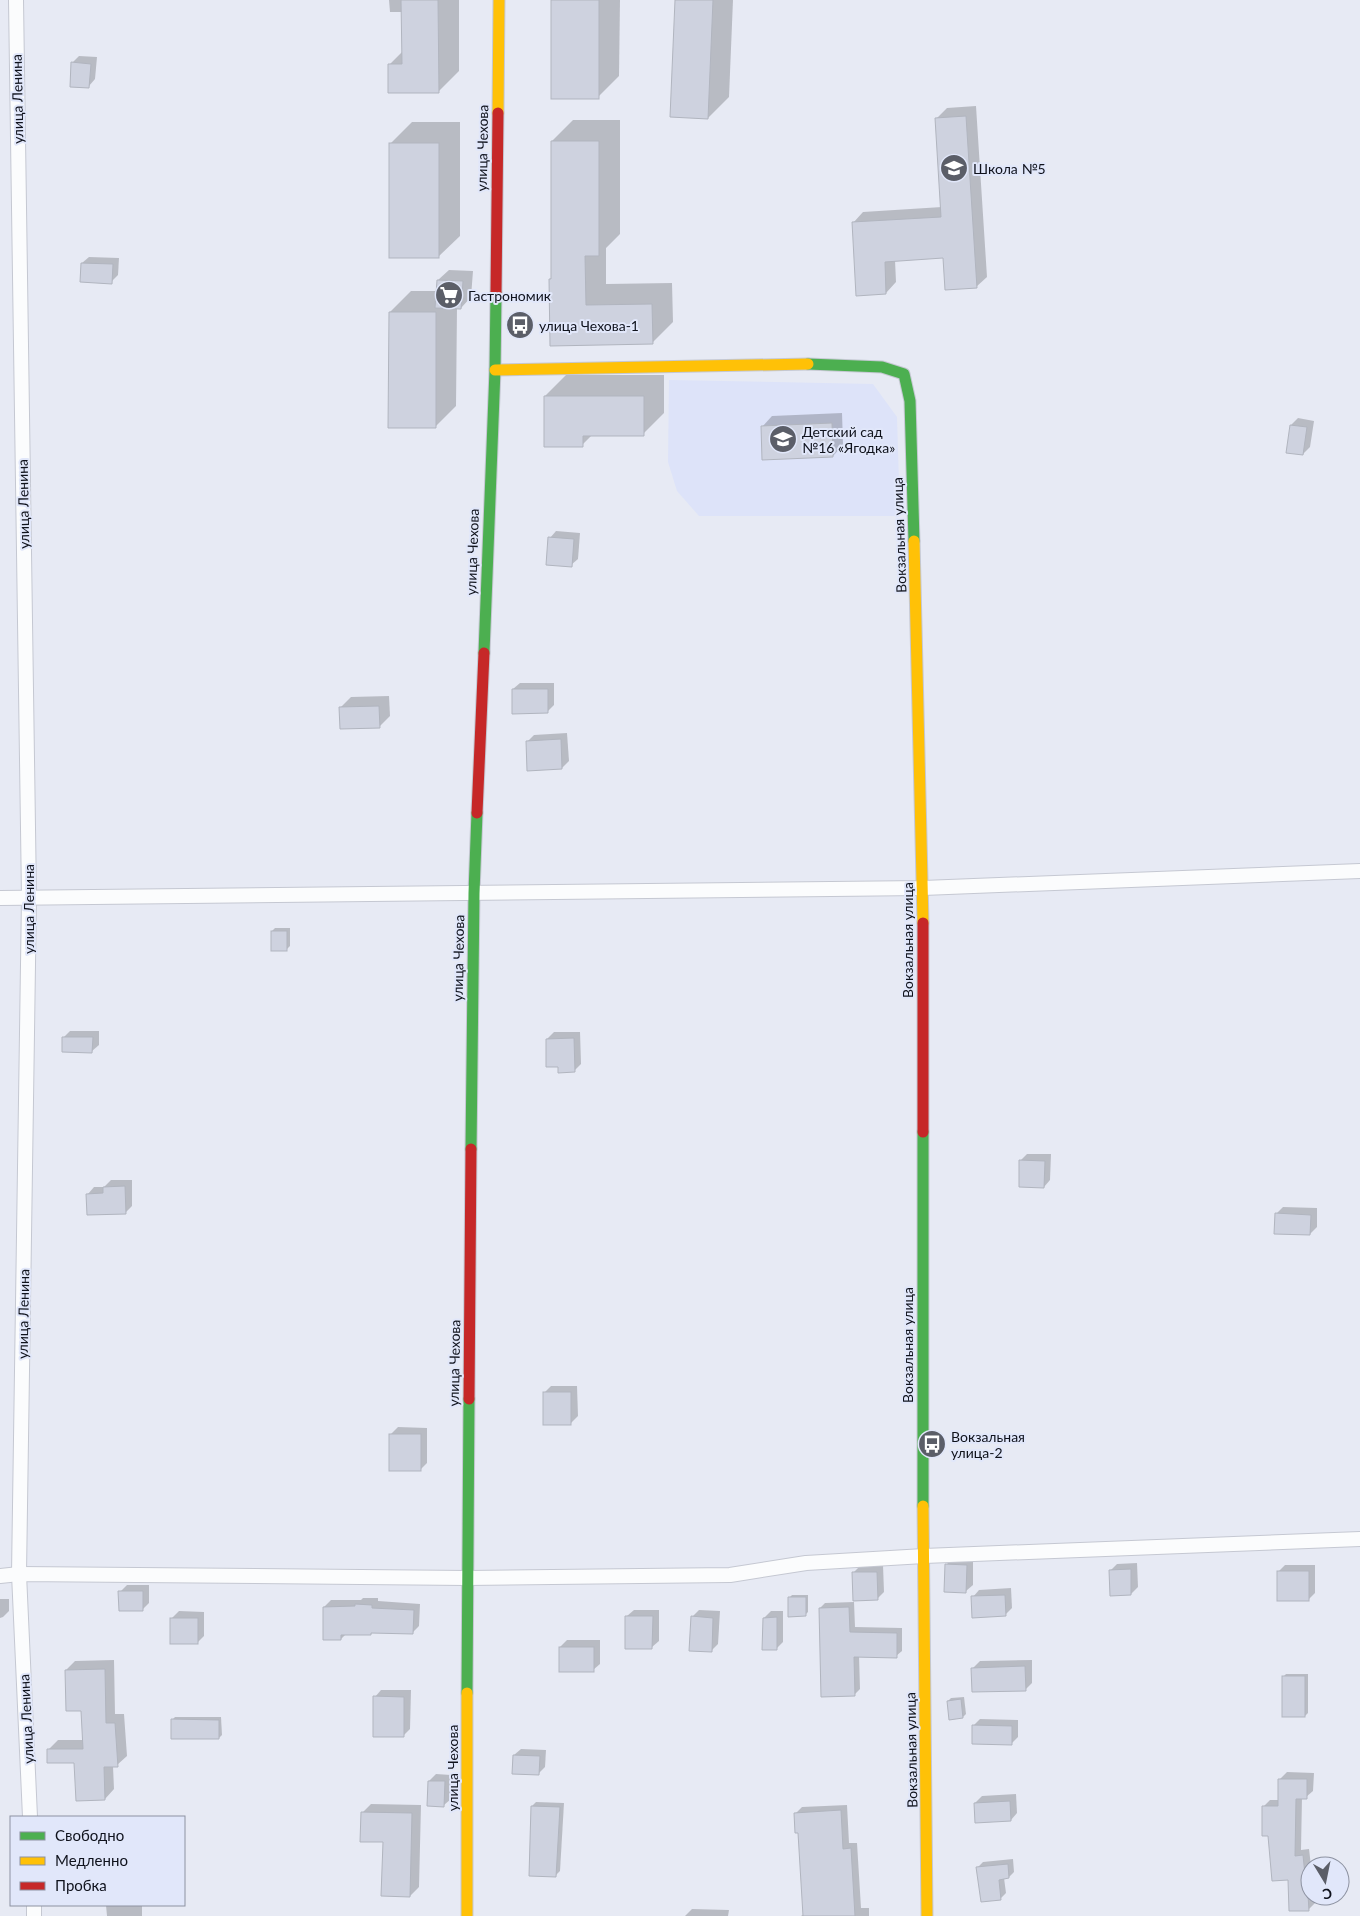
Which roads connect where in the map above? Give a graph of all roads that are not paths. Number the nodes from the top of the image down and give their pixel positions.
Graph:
1 (16, 0) edge
2 (499, 0) edge
3 (495, 370) junction
4 (1360, 871) edge
5 (922, 888) junction
6 (474, 893) junction
7 (29, 897) junction
8 (0, 898) edge
9 (1360, 1539) edge
10 (924, 1556) junction
11 (19, 1574) junction
12 (0, 1576) edge
13 (467, 1578) junction
14 (30, 1816) edge
15 (467, 1916) edge
16 (927, 1916) edge

1 - 7 street, улица Ленина
2 - 3 street, улица Чехова
3 - 5 street, Вокзальная улица
3 - 6 street, улица Чехова
4 - 5 street
5 - 6 street
5 - 10 street, Вокзальная улица
6 - 7 street
6 - 13 street, улица Чехова
7 - 8 street
7 - 11 street, улица Ленина
9 - 10 street
10 - 13 street
10 - 16 street, Вокзальная улица
11 - 12 street
11 - 13 street
11 - 14 street, улица Ленина
13 - 15 street, улица Чехова

